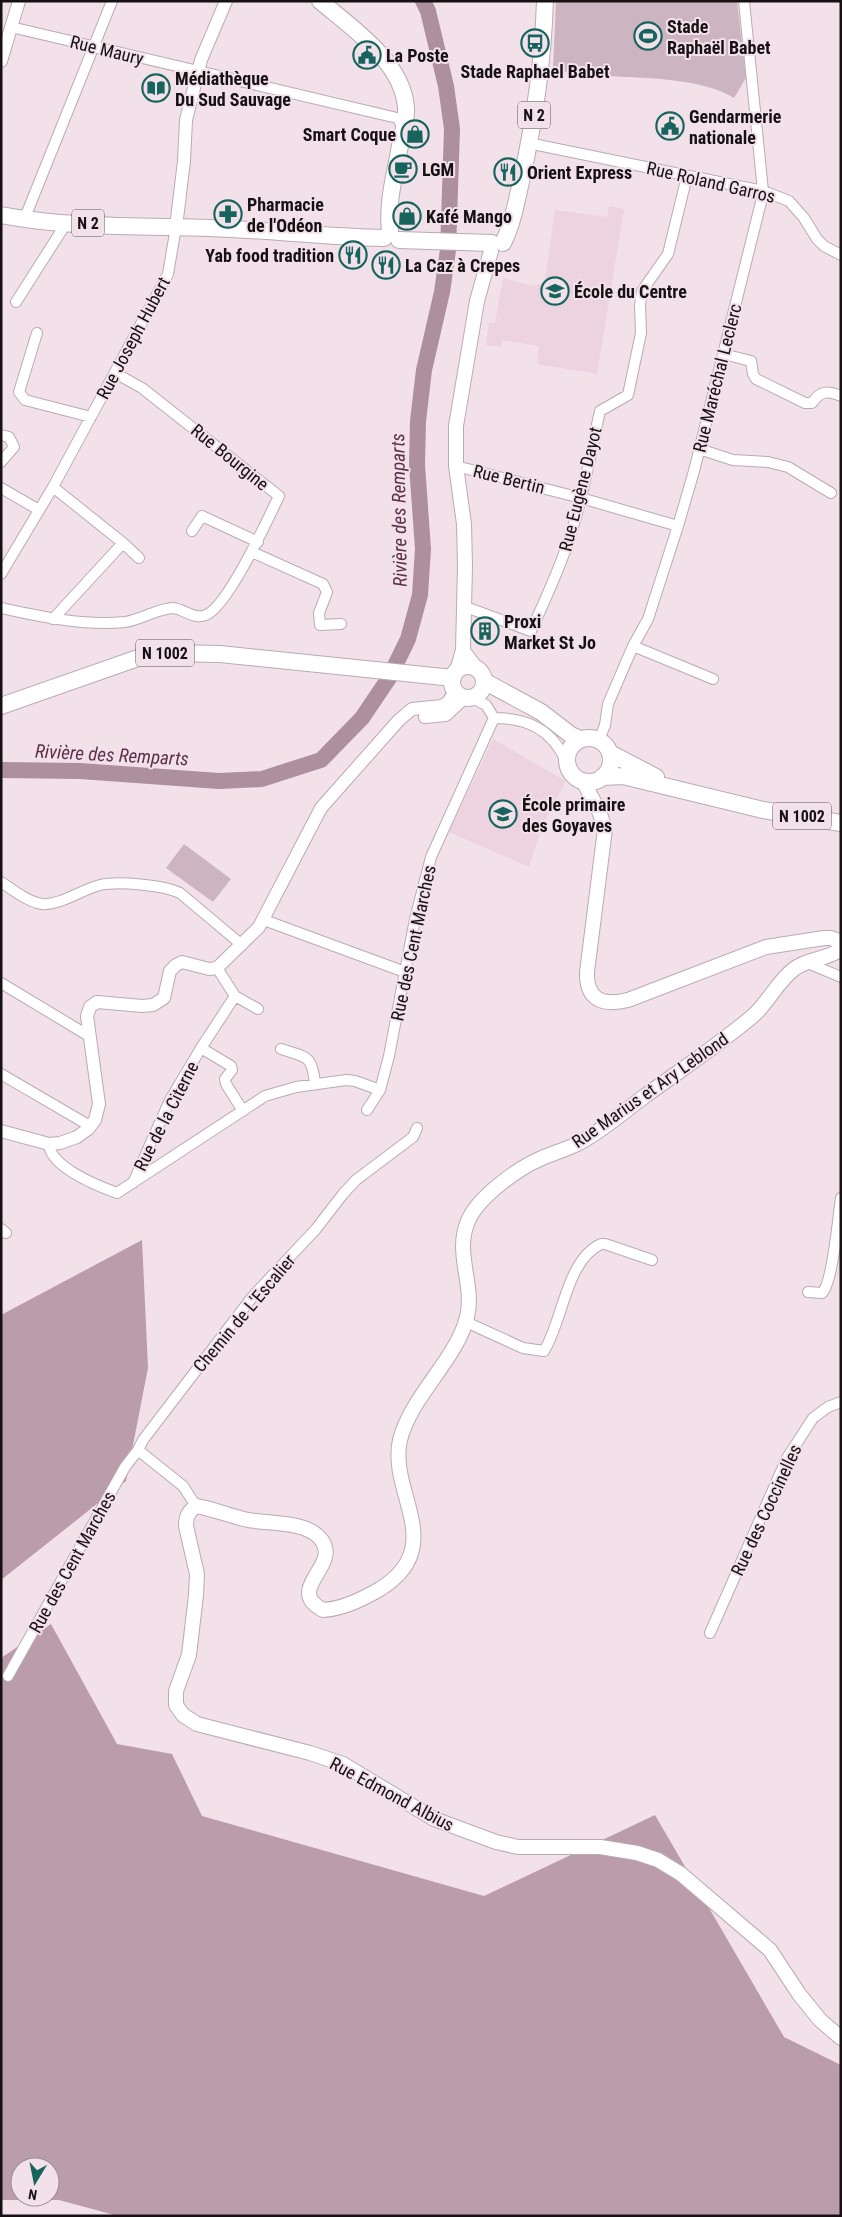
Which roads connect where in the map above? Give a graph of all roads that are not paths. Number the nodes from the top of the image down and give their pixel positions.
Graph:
1 (19, 1) edge
2 (112, 1) edge
3 (226, 1) edge
4 (320, 1) edge
5 (545, 1) edge
6 (744, 1) edge
7 (11, 27) junction
8 (94, 46) junction
9 (1, 61) edge
10 (198, 72) junction
11 (403, 126) junction
12 (528, 143) junction
13 (687, 176) junction
14 (763, 191) junction
15 (1, 216) edge
16 (24, 220) junction
17 (67, 222) junction
18 (176, 227) junction
19 (397, 237) junction
20 (492, 246) junction
21 (841, 255) edge
22 (16, 302) dead end
23 (37, 333) dead end
24 (723, 354) junction
25 (115, 373) junction
26 (841, 396) edge
27 (91, 417) junction
28 (1, 435) edge
29 (699, 450) junction
30 (1, 462) edge
31 (456, 466) junction
32 (53, 487) junction
33 (1, 488) edge
34 (831, 493) dead end
35 (581, 498) junction
36 (39, 510) junction
37 (678, 526) junction
38 (192, 531) dead end
39 (258, 542) junction
40 (123, 543) junction
41 (252, 552) junction
42 (139, 558) dead end
43 (1, 574) edge
44 (463, 606) junction
45 (1, 608) edge
46 (53, 619) junction
47 (341, 624) dead end
48 (633, 646) junction
49 (463, 651) junction
50 (475, 667) joint
51 (713, 679) dead end
52 (466, 687) junction
53 (1, 706) edge
54 (494, 718) junction
55 (560, 727) junction
56 (580, 739) junction
57 (598, 740) junction
58 (610, 753) junction
59 (567, 759) junction
60 (595, 779) junction
61 (695, 792) junction
62 (841, 822) edge
63 (1, 882) edge
64 (264, 920) junction
65 (841, 942) edge
66 (242, 945) junction
67 (841, 949) edge
68 (805, 962) junction
69 (217, 968) junction
70 (405, 972) junction
71 (841, 977) edge
72 (1, 983) edge
73 (235, 996) junction
74 (258, 1009) dead end
75 (89, 1036) junction
76 (202, 1048) junction
77 (282, 1049) dead end
78 (1, 1074) edge
79 (315, 1084) junction
80 (380, 1090) junction
81 (367, 1110) dead end
82 (243, 1111) junction
83 (90, 1126) junction
84 (416, 1128) dead end
85 (2, 1131) edge
86 (49, 1144) junction
87 (132, 1184) junction
88 (841, 1198) edge
89 (652, 1260) dead end
90 (808, 1292) dead end
91 (466, 1322) junction
92 (841, 1402) edge
93 (138, 1450) junction
94 (196, 1506) junction
95 (710, 1633) dead end
96 (8, 1676) dead end
97 (841, 2038) edge

1 - 7 street
2 - 8 street
3 - 10 street
4 - 11 main road
5 - 12 main road, N 2
6 - 14 street, Rue Maréchal Leclerc
7 - 8 street, Rue Maury
7 - 9 street
8 - 10 street, Rue Maury
8 - 16 street
10 - 11 street, Rue Maury
10 - 18 street
11 - 19 main road
12 - 13 street, Rue Roland Garros
12 - 20 main road, N 2
13 - 14 street, Rue Roland Garros
13 - 35 street, Rue Eugène Dayot
14 - 21 street, Rue Roland Garros
14 - 24 street, Rue Maréchal Leclerc
15 - 16 main road, N 2
16 - 17 main road, N 2
17 - 18 main road, N 2
17 - 22 street
18 - 19 main road, N 2
18 - 25 street, Rue Joseph Hubert
19 - 20 main road, N 2
20 - 31 main road
23 - 27 street, Rue Joseph Hubert
24 - 26 street
24 - 29 street, Rue Maréchal Leclerc
25 - 27 street, Rue Joseph Hubert
25 - 39 street, Rue Bourgine
27 - 32 street, Rue Joseph Hubert
28 - 30 street
29 - 34 street
29 - 37 street, Rue Maréchal Leclerc
31 - 35 street, Rue Bertin
31 - 44 main road
32 - 36 street, Rue Joseph Hubert
32 - 40 street
33 - 36 street
35 - 37 street, Rue Bertin
35 - 44 street, Rue Eugène Dayot
36 - 43 street, Rue Joseph Hubert
37 - 48 street, Rue Maréchal Leclerc
38 - 39 street
39 - 41 street, Rue Bourgine
40 - 42 street
40 - 46 street
41 - 46 street, Rue Bourgine
41 - 47 street
44 - 49 main road
45 - 46 street, Rue Bourgine
48 - 51 street
48 - 57 street, Rue Maréchal Leclerc
49 - 50 main road
49 - 52 main road
50 - 52 main road, N 1002
52 - 53 main road, N 1002
52 - 54 street
52 - 55 main road, N 1002
52 - 64 street
54 - 59 street
54 - 70 street, Rue des Cent Marches
55 - 56 main road, N 1002
55 - 59 main road
56 - 57 main road
56 - 59 main road
57 - 58 main road
58 - 60 main road
58 - 61 main road, N 1002
59 - 60 main road
60 - 61 main road, N 1002
60 - 65 main road
61 - 62 main road, N 1002
63 - 66 street
64 - 66 street
64 - 70 street
66 - 69 street
67 - 68 main road, Rue Marius et Ary Leblond
68 - 71 street
68 - 91 main road, Rue Marius et Ary Leblond
69 - 73 street
69 - 75 street
70 - 80 street, Rue des Cent Marches
72 - 75 street
73 - 74 street
73 - 76 street, Rue de la Citerne
75 - 83 street
76 - 82 street, Rue de la Citerne
76 - 87 street, Rue de la Citerne
77 - 79 street
78 - 83 street
79 - 80 street, Rue de la Citerne
79 - 82 street, Rue de la Citerne
80 - 81 street
82 - 87 street, Rue de la Citerne
83 - 86 street
84 - 93 street, Chemin de L'Escalier
85 - 86 street
86 - 87 street, Rue de la Citerne
88 - 90 street
89 - 91 street
91 - 94 main road, Rue Marius et Ary Leblond
92 - 95 street, Rue des Coccinelles
93 - 94 street
93 - 96 street, Rue des Cent Marches
94 - 97 main road, Rue Edmond Albius

